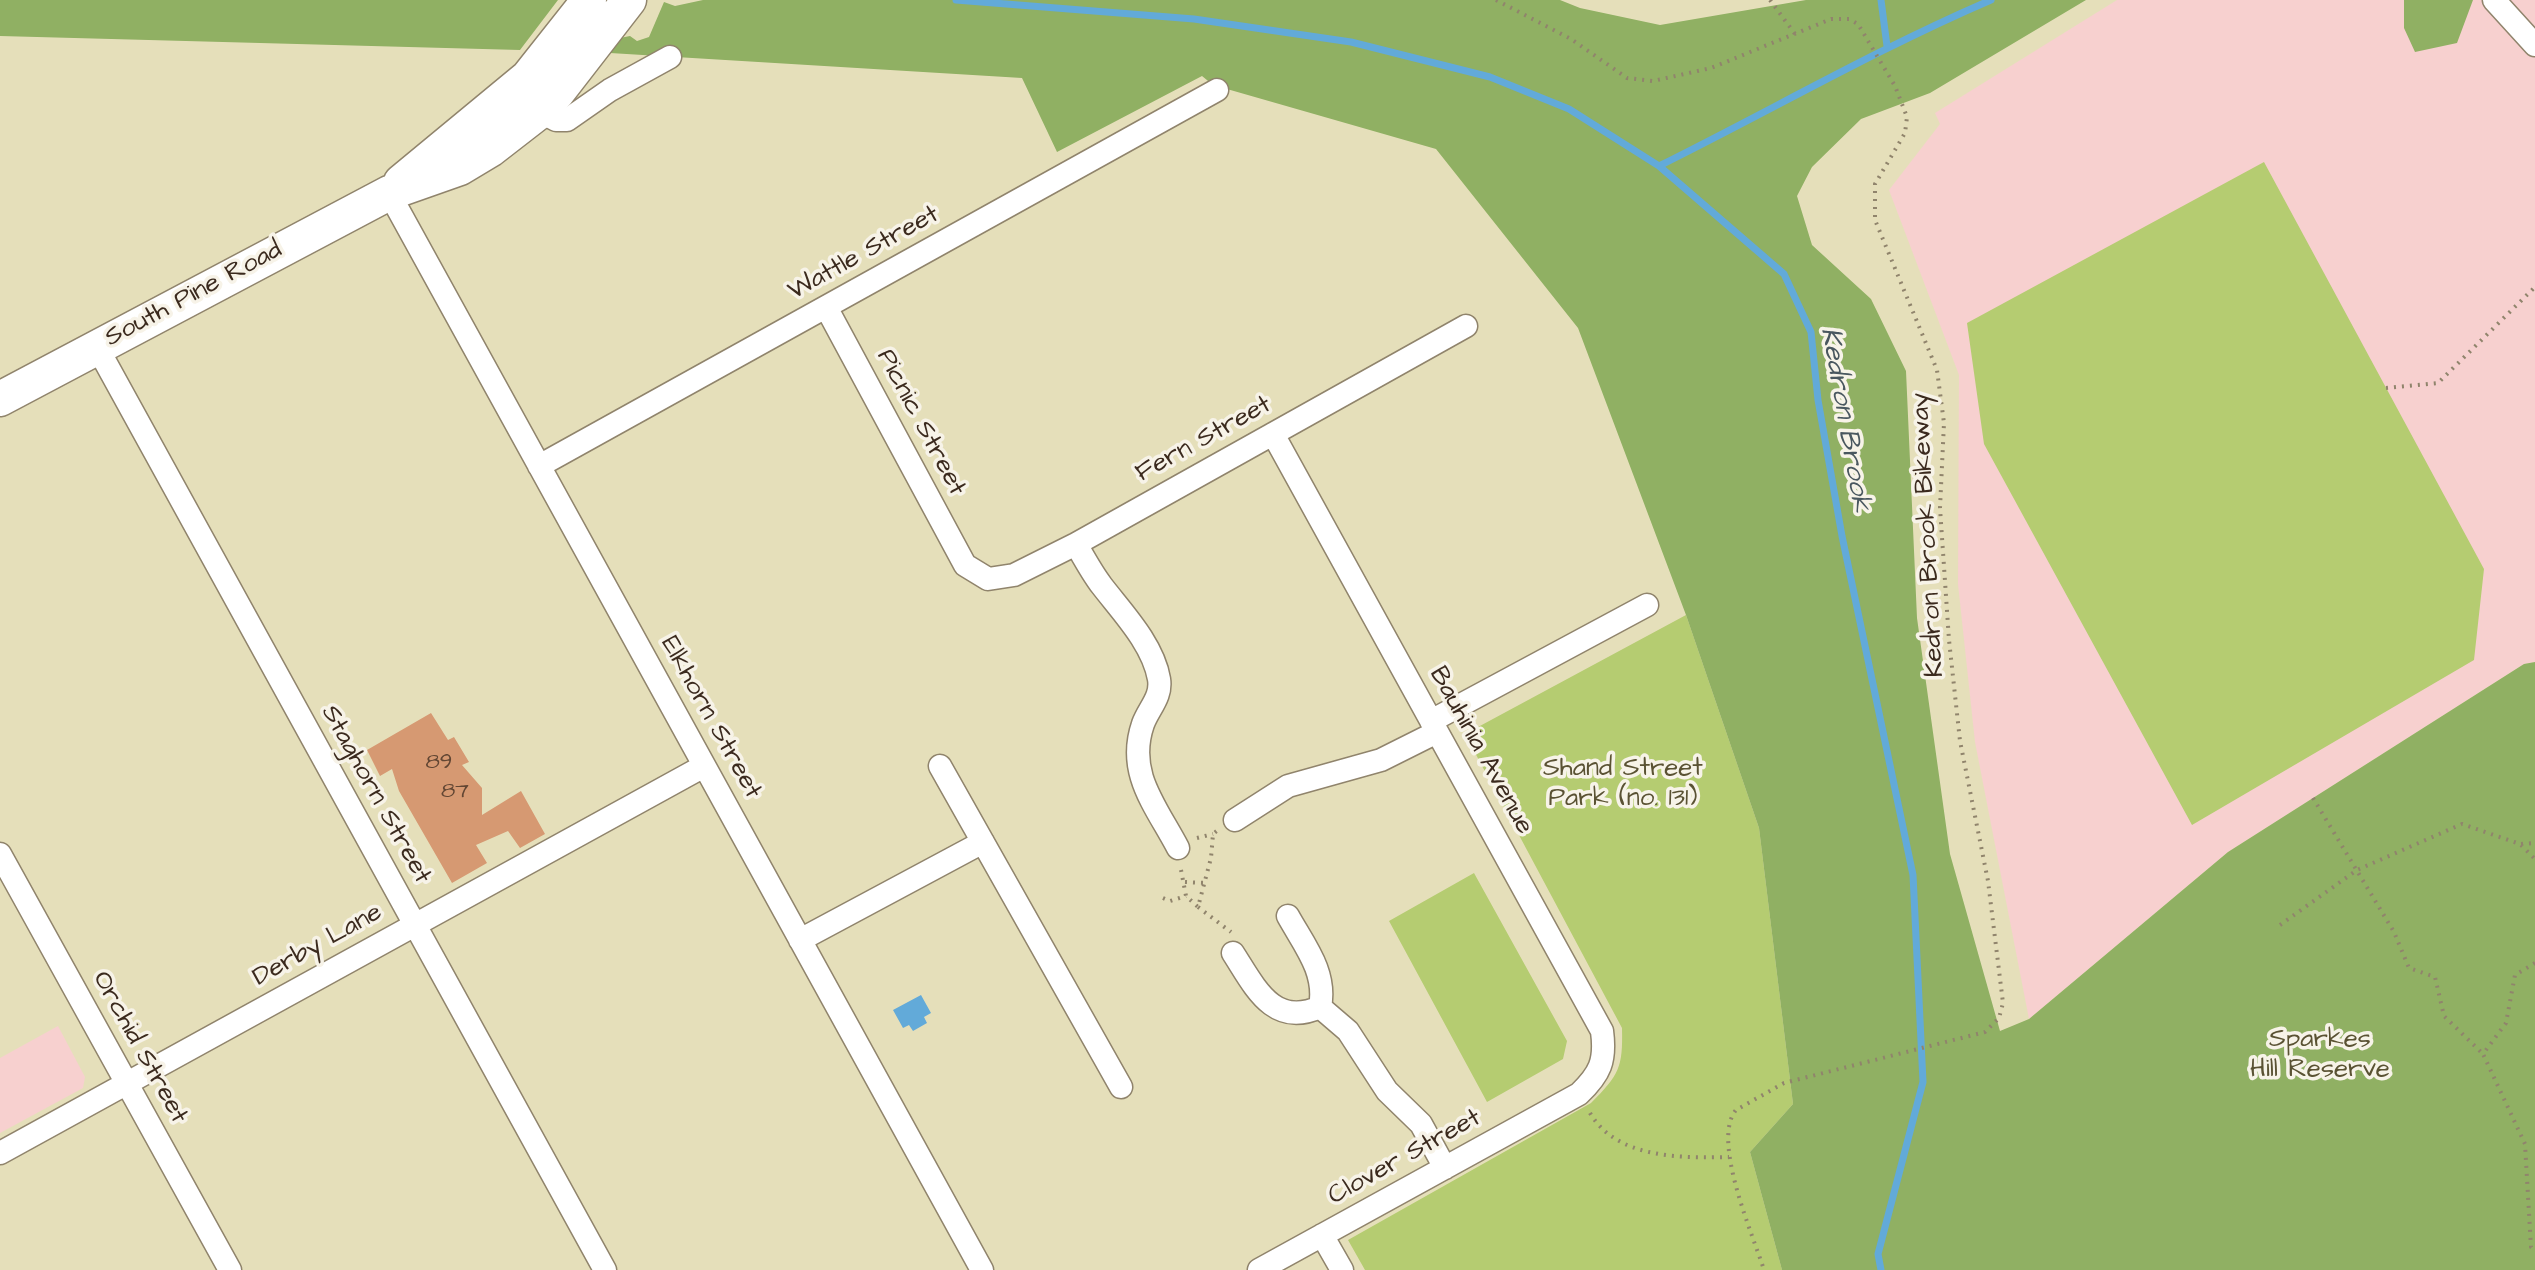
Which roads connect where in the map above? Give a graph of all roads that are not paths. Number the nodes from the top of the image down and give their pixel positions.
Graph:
1 (589, 0) edge
2 (629, 0) edge
3 (2494, 0) edge
4 (2535, 45) edge
5 (670, 57) dead end
6 (1217, 90) dead end
7 (511, 93) junction
8 (539, 112) junction
9 (389, 193) junction
10 (826, 307) junction
11 (1466, 326) dead end
12 (97, 347) junction
13 (0, 399) edge
14 (1273, 434) junction
15 (539, 466) junction
16 (1076, 544) junction
17 (965, 565) joint
18 (1647, 605) dead end
19 (1434, 726) junction
20 (704, 766) junction
21 (940, 766) dead end
22 (1235, 820) road end
23 (983, 842) junction
24 (1178, 848) road end
25 (0, 854) edge
26 (1288, 916) dead end
27 (415, 925) junction
28 (800, 940) junction
29 (1233, 953) road end
30 (1320, 1007) junction
31 (127, 1083) junction
32 (1121, 1087) dead end
33 (1579, 1094) joint
34 (0, 1153) edge
35 (1445, 1168) junction
36 (1322, 1235) junction
37 (230, 1270) edge
38 (605, 1270) edge
39 (982, 1270) edge
40 (1259, 1270) edge
41 (1342, 1270) edge

1 - 7 highway, South Pine Road
2 - 8 highway, South Pine Road
3 - 4 street
5 - 8 street
6 - 10 street, Wattle Street
7 - 8 street
7 - 9 highway, South Pine Road
8 - 9 highway, South Pine Road
9 - 12 highway, South Pine Road
9 - 15 street, Elkhorn Street
10 - 15 street, Wattle Street
10 - 17 street, Picnic Street
11 - 14 street, Fern Street
12 - 13 highway, South Pine Road
12 - 27 street, Staghorn Street
14 - 16 street, Fern Street
14 - 19 street, Bauhinia Avenue
15 - 20 street, Elkhorn Street
16 - 17 street, Fern Street
16 - 24 street
18 - 19 street
19 - 22 street
19 - 33 street, Bauhinia Avenue
20 - 27 street, Derby Lane
20 - 28 street, Elkhorn Street
21 - 23 street
23 - 28 street
23 - 32 street
25 - 31 street, Orchid Street
26 - 30 street
27 - 31 street, Derby Lane
27 - 38 street, Staghorn Street
28 - 39 street, Elkhorn Street
29 - 30 street
30 - 35 street
31 - 34 street, Derby Lane
31 - 37 street, Orchid Street
33 - 35 street, Clover Street
35 - 36 street, Clover Street
36 - 40 street, Clover Street
36 - 41 street

